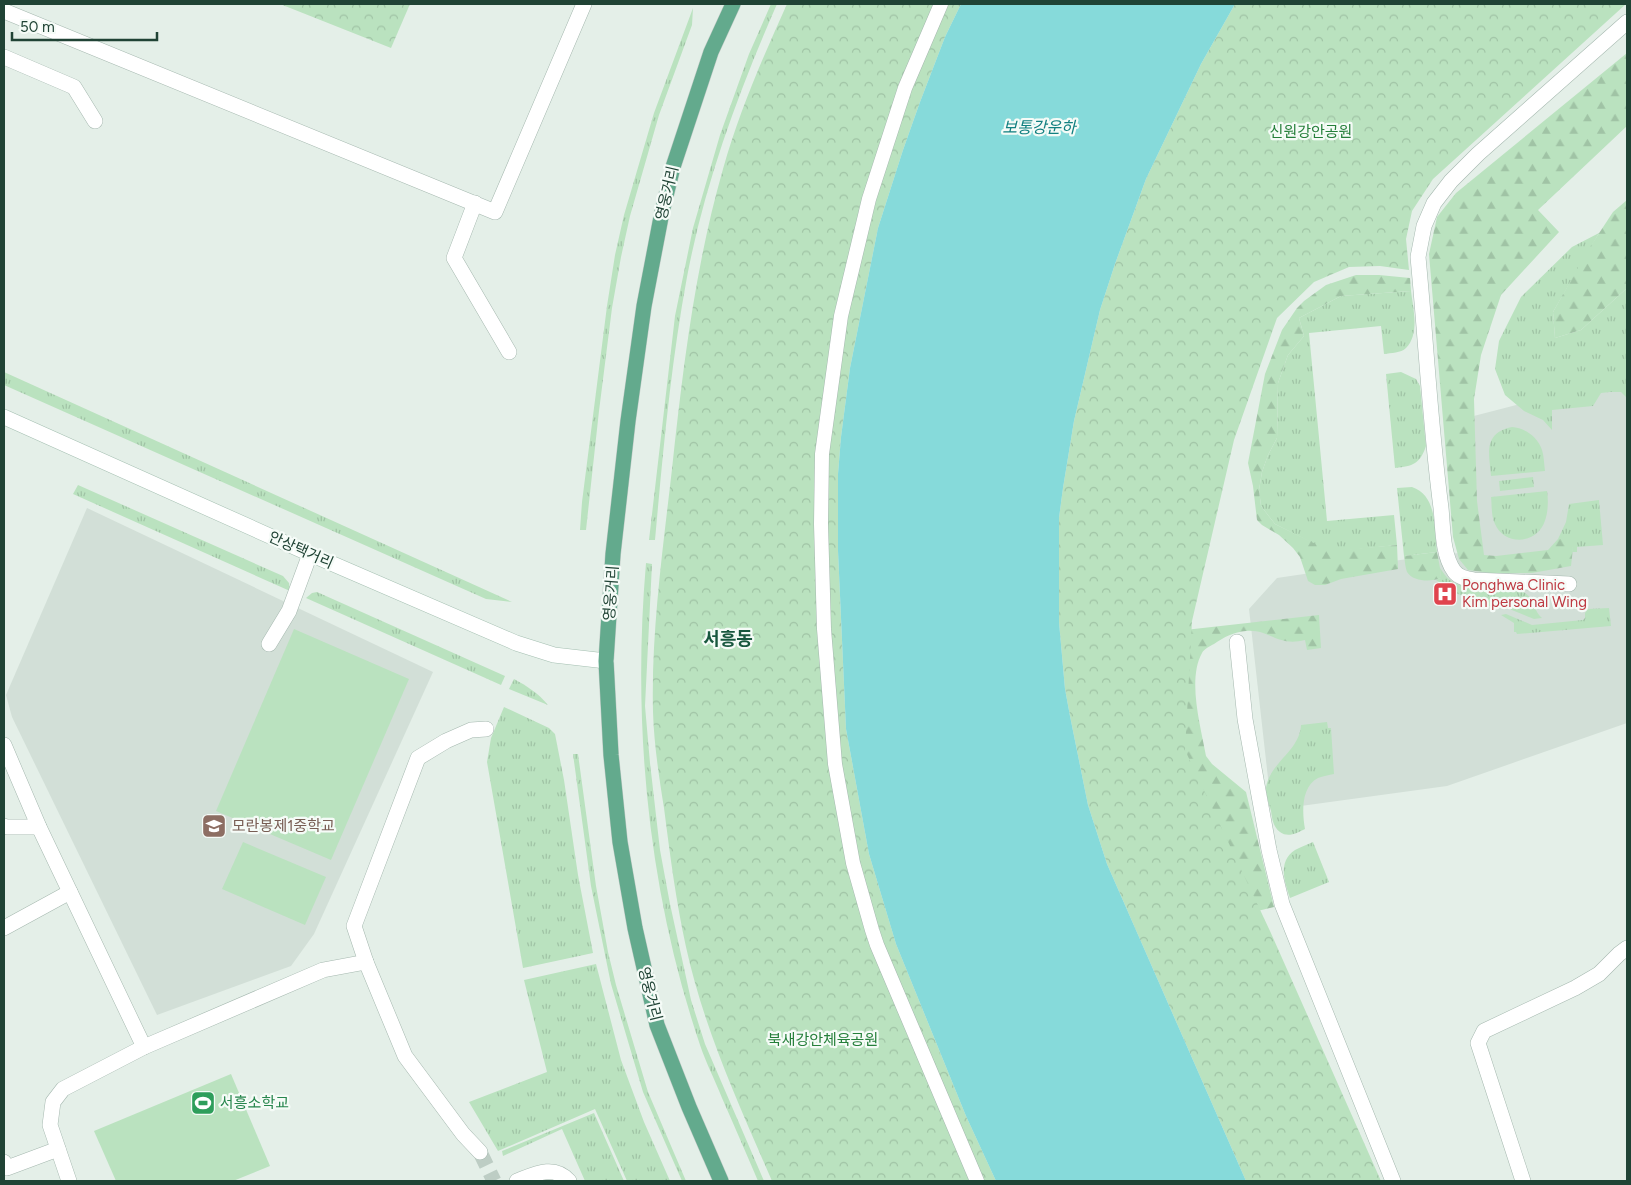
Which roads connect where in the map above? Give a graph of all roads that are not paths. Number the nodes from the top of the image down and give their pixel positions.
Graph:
1 (584, 4) edge
2 (733, 4) edge
3 (941, 4) edge
4 (4, 11) edge
5 (1627, 22) edge
6 (4, 57) edge
7 (95, 121) dead end
8 (475, 203) junction
9 (509, 352) dead end
10 (4, 417) edge
11 (310, 554) junction
12 (1569, 584) dead end
13 (1237, 642) dead end
14 (269, 644) dead end
15 (606, 660) junction
16 (486, 729) dead end
17 (4, 745) edge
18 (4, 826) edge
19 (39, 827) junction
20 (70, 892) junction
21 (4, 928) edge
22 (1627, 948) edge
23 (366, 962) junction
24 (144, 1047) junction
25 (58, 1149) junction
26 (480, 1152) tunnel mouth
27 (4, 1162) edge
28 (69, 1181) edge
29 (517, 1181) edge
30 (569, 1181) edge
31 (721, 1181) edge
32 (977, 1181) edge
33 (1393, 1181) edge
34 (1523, 1181) edge

1 - 8 street
2 - 15 main road, 영웅거리
3 - 32 street
4 - 8 street
5 - 12 street
6 - 7 street
8 - 9 street
10 - 11 street, 안상택거리
11 - 14 street
11 - 15 street, 안상택거리
13 - 33 street
15 - 31 main road, 영웅거리
16 - 23 street
17 - 19 street
18 - 19 street
19 - 20 street
20 - 21 street
20 - 24 street
22 - 34 street
23 - 24 street
23 - 26 street
24 - 25 street
25 - 27 street
25 - 28 street
29 - 30 street

